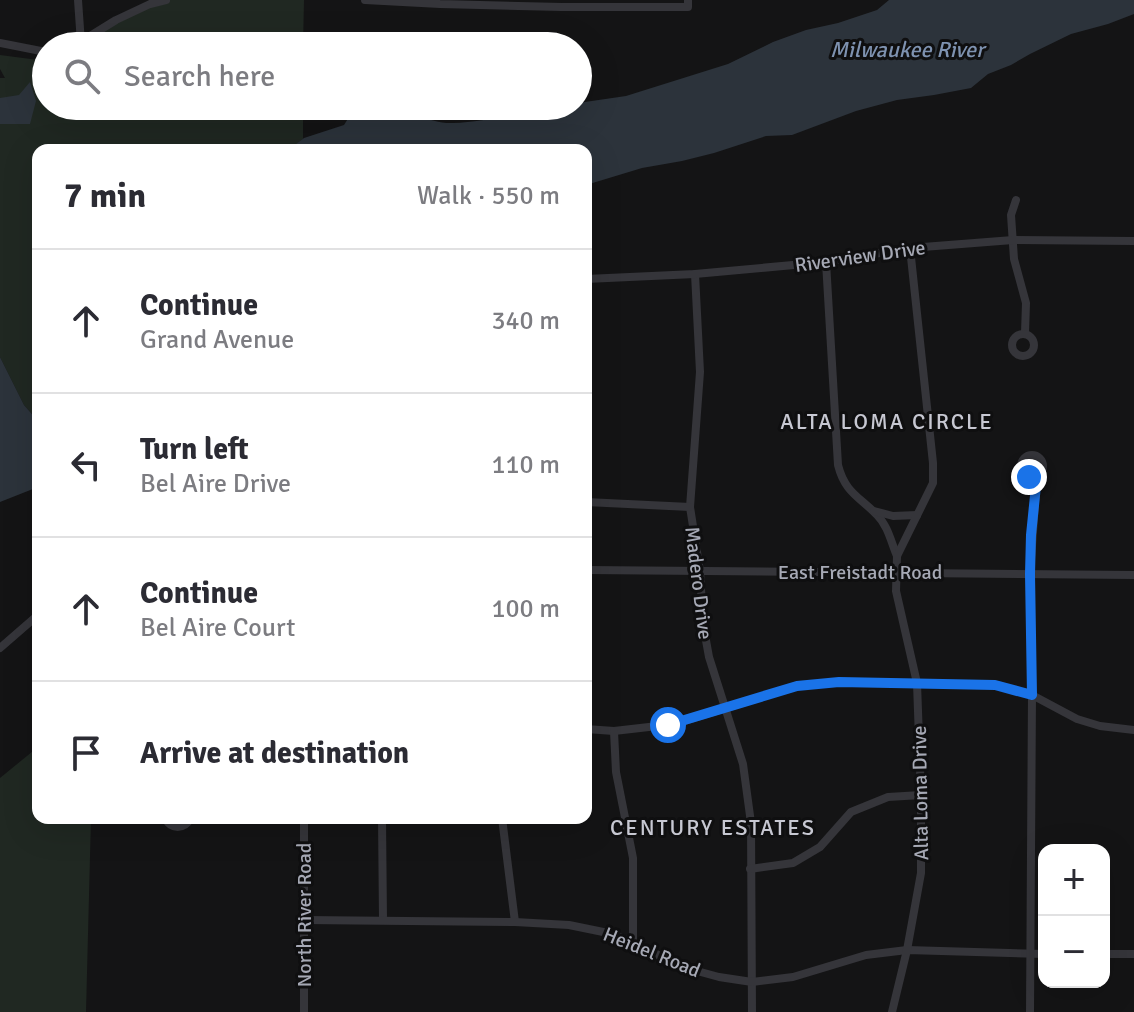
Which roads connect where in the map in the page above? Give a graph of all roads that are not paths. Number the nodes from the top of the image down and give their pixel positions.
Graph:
1 (78, 0) edge
2 (166, 0) edge
3 (365, 0) edge
4 (440, 2) edge
5 (688, 3) edge
6 (562, 4) edge
7 (78, 32) edge
8 (97, 32) edge
9 (0, 43) edge
10 (32, 49) edge
11 (1016, 200) dead end
12 (1013, 240) junction
13 (1134, 241) edge
14 (910, 248) junction
15 (826, 262) junction
16 (695, 274) junction
17 (592, 279) edge
18 (1025, 333) dead end
19 (1037, 476) dead end
20 (592, 502) edge
21 (690, 507) junction
22 (872, 510) junction
23 (917, 515) junction
24 (897, 556) junction
25 (592, 570) edge
26 (700, 571) junction
27 (896, 572) junction
28 (1030, 574) junction
29 (1134, 575) edge
30 (32, 620) edge
31 (0, 648) edge
32 (917, 683) junction
33 (1032, 695) junction
34 (726, 708) junction
35 (592, 729) edge
36 (1134, 730) edge
37 (614, 731) junction
38 (921, 795) junction
39 (304, 824) edge
40 (382, 824) edge
41 (503, 824) edge
42 (750, 869) junction
43 (304, 920) junction
44 (383, 920) junction
45 (515, 922) junction
46 (633, 943) junction
47 (907, 950) junction
48 (1031, 953) junction
49 (1038, 954) edge
50 (1110, 954) edge
51 (1134, 954) edge
52 (752, 982) junction
53 (304, 1012) edge
54 (752, 1012) edge
55 (892, 1012) edge
56 (1030, 1012) edge

1 - 7 street
2 - 8 street
3 - 4 street
4 - 6 street
5 - 6 street
9 - 10 street
11 - 12 street
12 - 13 street, Riverview Drive
12 - 14 street, Riverview Drive
12 - 18 street
14 - 15 street, Riverview Drive
14 - 23 street
15 - 16 street, Riverview Drive
15 - 22 street
16 - 17 street, Riverview Drive
16 - 21 street, Madero Drive
19 - 28 street
20 - 21 street
21 - 26 street, Madero Drive
22 - 23 street
22 - 24 street
23 - 24 street
24 - 27 street, Alta Loma Drive
25 - 26 street, East Freistadt Road
26 - 27 street, East Freistadt Road
26 - 34 street, Madero Drive
27 - 28 street, East Freistadt Road
27 - 32 street, Alta Loma Drive
28 - 29 street, East Freistadt Road
28 - 33 street
30 - 31 street
32 - 33 street
32 - 34 street
32 - 38 street, Alta Loma Drive
33 - 36 street
33 - 48 street
34 - 37 street
34 - 42 street, Madero Drive
35 - 37 street
37 - 46 street
38 - 42 street
38 - 47 street, Alta Loma Drive
39 - 43 street, North River Road
40 - 44 street
41 - 45 street
42 - 52 street, Madero Drive
43 - 44 street, Heidel Road
43 - 53 street, North River Road
44 - 45 street, Heidel Road
45 - 46 street, Heidel Road
46 - 52 street, Heidel Road
47 - 48 street, Heidel Road
47 - 52 street, Heidel Road
47 - 55 street, Alta Loma Drive
48 - 49 street, Heidel Road
48 - 56 street
50 - 51 street
52 - 54 street, Madero Drive

